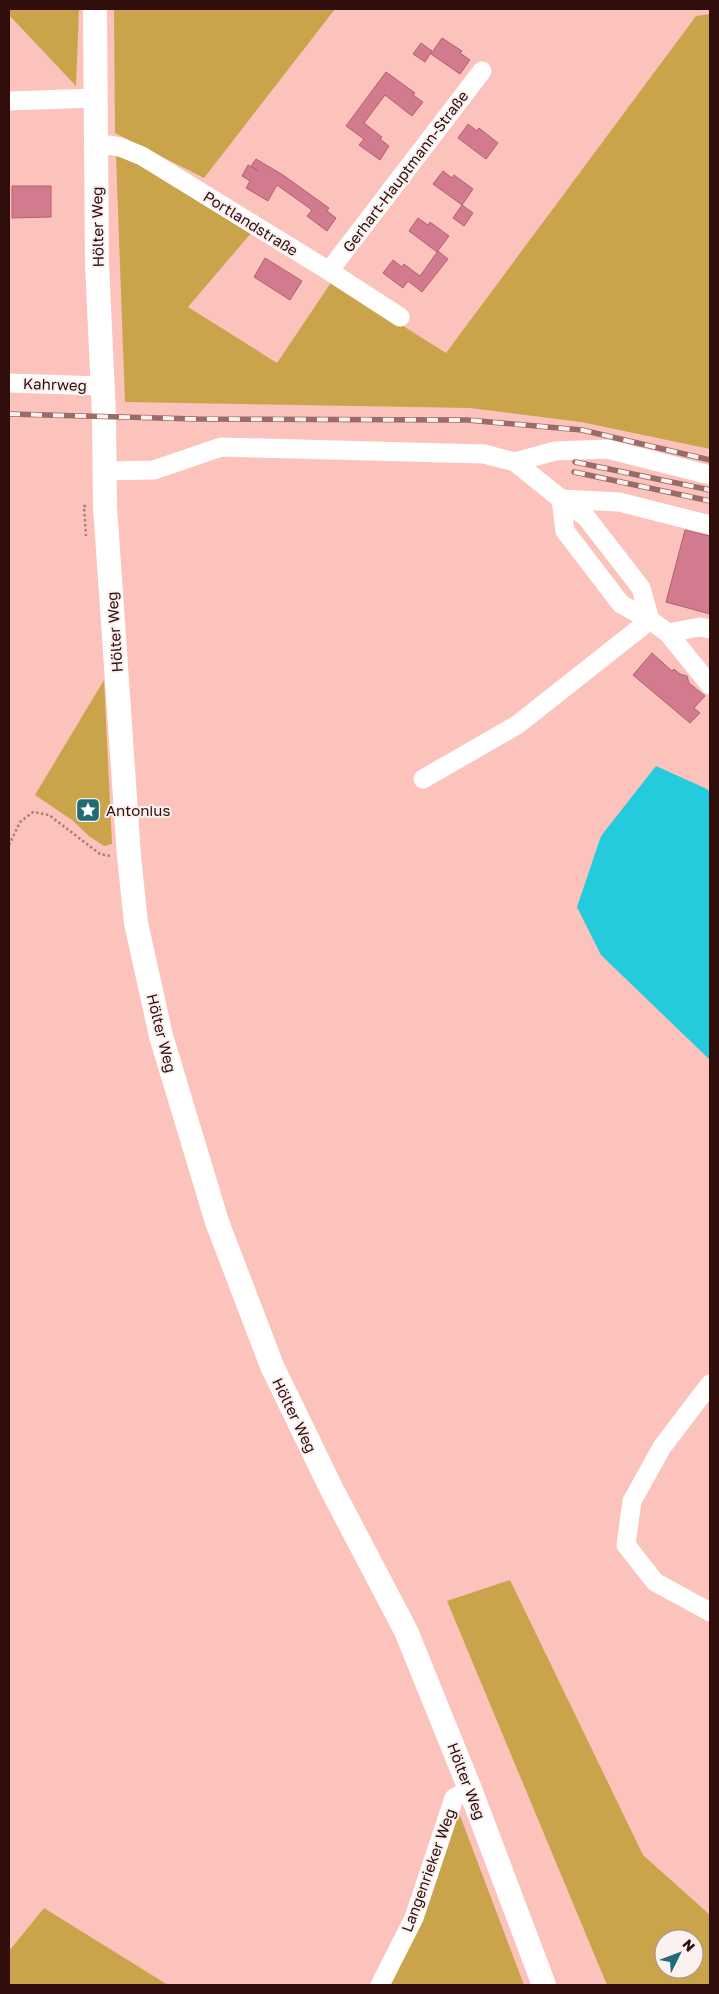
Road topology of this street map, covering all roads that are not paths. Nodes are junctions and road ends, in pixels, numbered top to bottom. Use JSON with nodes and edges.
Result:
{"nodes":[{"id":1,"x":95,"y":9,"type":"edge"},
{"id":2,"x":482,"y":71,"type":"dead end"},
{"id":3,"x":95,"y":98,"type":"junction"},
{"id":4,"x":9,"y":100,"type":"edge"},
{"id":5,"x":95,"y":143,"type":"junction"},
{"id":6,"x":329,"y":271,"type":"junction"},
{"id":7,"x":400,"y":317,"type":"dead end"},
{"id":8,"x":9,"y":383,"type":"edge"},
{"id":9,"x":102,"y":386,"type":"junction"},
{"id":10,"x":515,"y":462,"type":"junction"},
{"id":11,"x":103,"y":471,"type":"junction"},
{"id":12,"x":710,"y":475,"type":"edge"},
{"id":13,"x":561,"y":499,"type":"junction"},
{"id":14,"x":710,"y":525,"type":"edge"},
{"id":15,"x":650,"y":620,"type":"junction"},
{"id":16,"x":710,"y":629,"type":"edge"},
{"id":17,"x":668,"y":633,"type":"junction"},
{"id":18,"x":710,"y":685,"type":"edge"},
{"id":19,"x":424,"y":779,"type":"dead end"},
{"id":20,"x":710,"y":1384,"type":"edge"},
{"id":21,"x":710,"y":1612,"type":"edge"},
{"id":22,"x":470,"y":1789,"type":"junction"},
{"id":23,"x":380,"y":1985,"type":"edge"},
{"id":24,"x":544,"y":1985,"type":"edge"}],
"edges":[{"from":1,"to":3,"type":"main road","name":"Hölter Weg"},
{"from":2,"to":6,"type":"street","name":"Gerhart-Hauptmann-Straße"},
{"from":3,"to":4,"type":"street"},
{"from":3,"to":5,"type":"main road","name":"Hölter Weg"},
{"from":5,"to":6,"type":"street","name":"Portlandstraße"},
{"from":5,"to":9,"type":"main road","name":"Hölter Weg"},
{"from":6,"to":7,"type":"street","name":"Portlandstraße"},
{"from":8,"to":9,"type":"street","name":"Kahrweg"},
{"from":9,"to":11,"type":"main road","name":"Hölter Weg"},
{"from":10,"to":11,"type":"street"},
{"from":10,"to":12,"type":"street"},
{"from":10,"to":13,"type":"street"},
{"from":11,"to":22,"type":"main road","name":"Hölter Weg"},
{"from":13,"to":14,"type":"street"},
{"from":13,"to":15,"type":"street"},
{"from":13,"to":15,"type":"street"},
{"from":15,"to":17,"type":"street"},
{"from":15,"to":19,"type":"street"},
{"from":16,"to":17,"type":"street"},
{"from":17,"to":18,"type":"street"},
{"from":20,"to":21,"type":"street"},
{"from":22,"to":23,"type":"street","name":"Langenrieker Weg"},
{"from":22,"to":24,"type":"main road","name":"Hölter Weg"}]}
